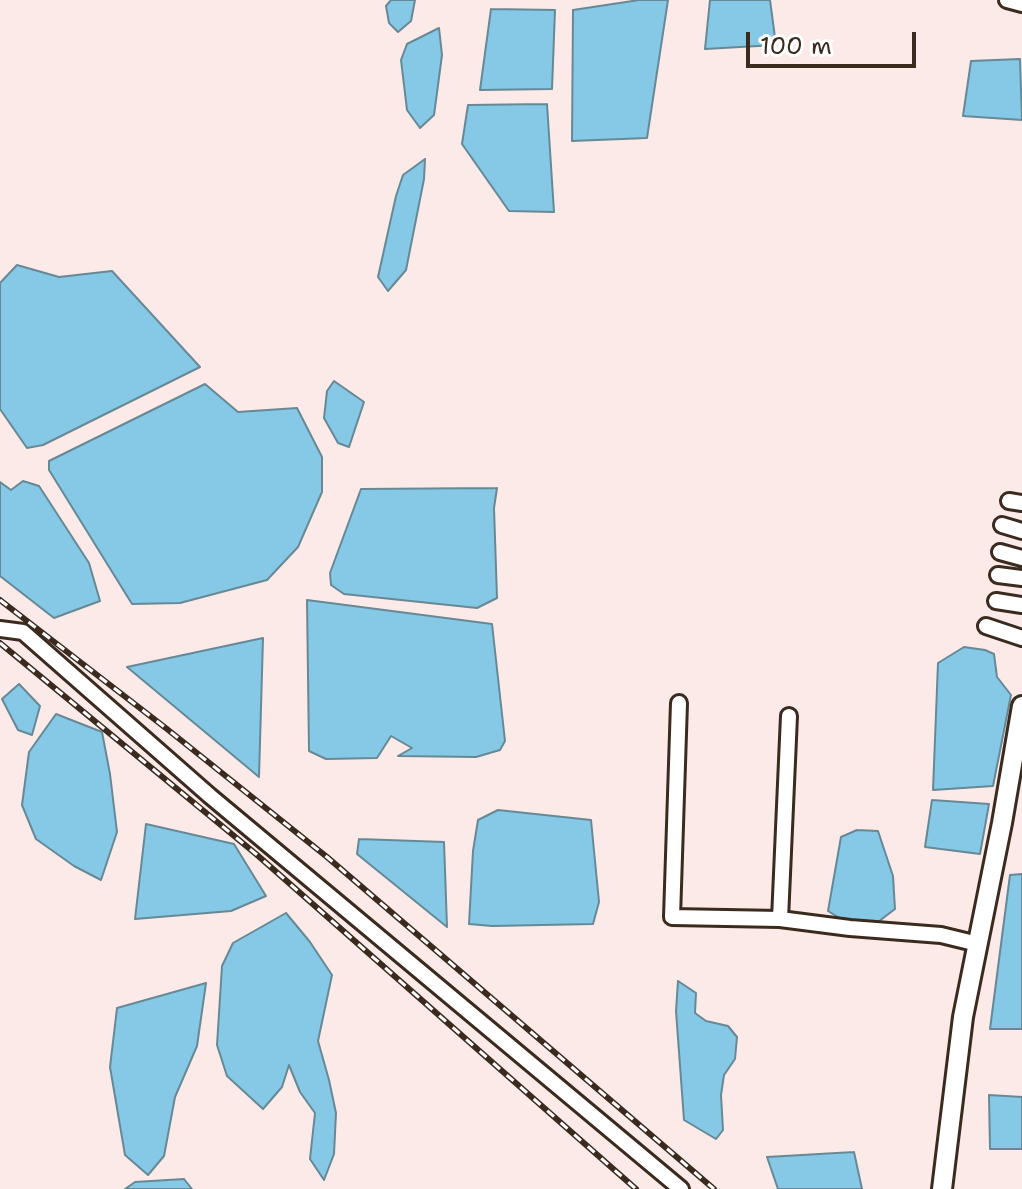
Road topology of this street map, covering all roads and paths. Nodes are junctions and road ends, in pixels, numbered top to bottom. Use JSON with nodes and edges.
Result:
{"nodes":[{"id":1,"x":1007,"y":0,"type":"edge"},
{"id":2,"x":1022,"y":4,"type":"edge"},
{"id":3,"x":1002,"y":525,"type":"dead end"},
{"id":4,"x":1022,"y":531,"type":"edge"},
{"id":5,"x":1000,"y":552,"type":"dead end"},
{"id":6,"x":1022,"y":558,"type":"edge"},
{"id":7,"x":998,"y":575,"type":"dead end"},
{"id":8,"x":1022,"y":578,"type":"edge"},
{"id":9,"x":996,"y":601,"type":"dead end"},
{"id":10,"x":1022,"y":605,"type":"edge"},
{"id":11,"x":986,"y":626,"type":"dead end"},
{"id":12,"x":0,"y":629,"type":"edge"},
{"id":13,"x":1022,"y":638,"type":"edge"},
{"id":14,"x":679,"y":703,"type":"dead end"},
{"id":15,"x":1022,"y":706,"type":"edge"},
{"id":16,"x":789,"y":716,"type":"dead end"},
{"id":17,"x":780,"y":919,"type":"junction"},
{"id":18,"x":978,"y":944,"type":"junction"},
{"id":19,"x":681,"y":1189,"type":"edge"},
{"id":20,"x":942,"y":1189,"type":"edge"}],
"edges":[{"from":1,"to":2,"type":"street"},
{"from":3,"to":4,"type":"street"},
{"from":5,"to":6,"type":"street"},
{"from":7,"to":8,"type":"street"},
{"from":9,"to":10,"type":"street"},
{"from":11,"to":13,"type":"street"},
{"from":12,"to":19,"type":"street"},
{"from":14,"to":17,"type":"street"},
{"from":15,"to":18,"type":"main road"},
{"from":16,"to":17,"type":"street"},
{"from":17,"to":18,"type":"street"},
{"from":18,"to":20,"type":"main road"}]}
